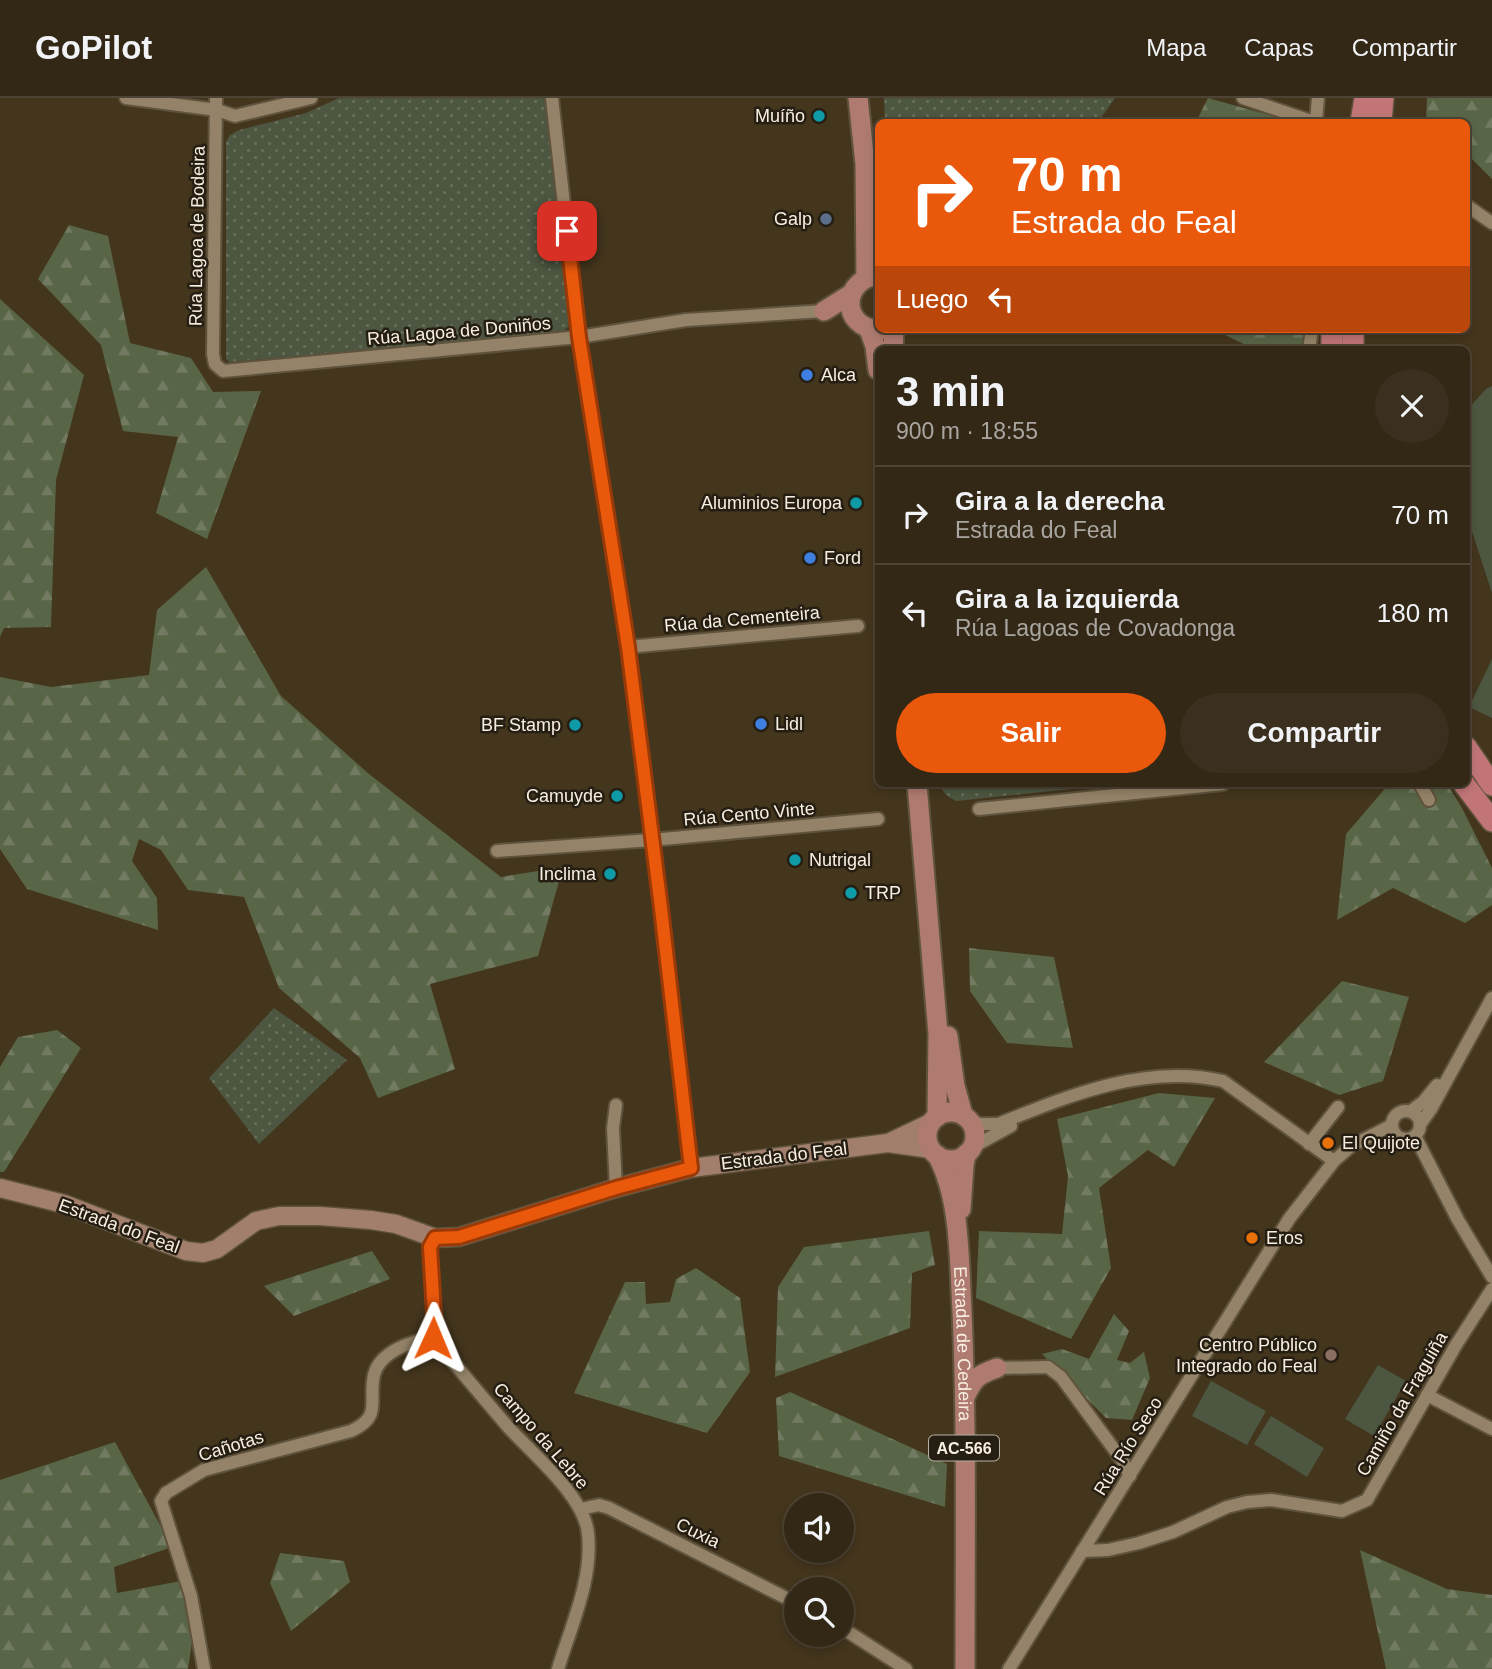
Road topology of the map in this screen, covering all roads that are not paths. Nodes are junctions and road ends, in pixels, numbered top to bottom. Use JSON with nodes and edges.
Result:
{"nodes":[{"id":1,"x":126,"y":98,"type":"edge"},
{"id":2,"x":311,"y":98,"type":"edge"},
{"id":3,"x":552,"y":98,"type":"edge"},
{"id":4,"x":858,"y":98,"type":"edge"},
{"id":5,"x":865,"y":98,"type":"edge"},
{"id":6,"x":1243,"y":98,"type":"edge"},
{"id":7,"x":1318,"y":98,"type":"edge"},
{"id":8,"x":1365,"y":98,"type":"edge"},
{"id":9,"x":1384,"y":98,"type":"edge"},
{"id":10,"x":216,"y":104,"type":"edge"},
{"id":11,"x":1302,"y":119,"type":"edge"},
{"id":12,"x":1312,"y":119,"type":"edge"},
{"id":13,"x":1362,"y":119,"type":"edge"},
{"id":14,"x":1381,"y":119,"type":"edge"},
{"id":15,"x":875,"y":200,"type":"edge"},
{"id":16,"x":1470,"y":208,"type":"edge"},
{"id":17,"x":1492,"y":223,"type":"edge"},
{"id":18,"x":872,"y":276,"type":"edge"},
{"id":19,"x":851,"y":294,"type":"junction"},
{"id":20,"x":824,"y":312,"type":"junction"},
{"id":21,"x":853,"y":317,"type":"junction"},
{"id":22,"x":875,"y":328,"type":"edge"},
{"id":23,"x":579,"y":337,"type":"junction"},
{"id":24,"x":223,"y":371,"type":"joint"},
{"id":25,"x":858,"y":626,"type":"dead end"},
{"id":26,"x":628,"y":647,"type":"junction"},
{"id":27,"x":1470,"y":753,"type":"edge"},
{"id":28,"x":1492,"y":785,"type":"edge"},
{"id":29,"x":917,"y":787,"type":"edge"},
{"id":30,"x":924,"y":787,"type":"edge"},
{"id":31,"x":1194,"y":787,"type":"edge"},
{"id":32,"x":1422,"y":787,"type":"edge"},
{"id":33,"x":1466,"y":787,"type":"edge"},
{"id":34,"x":1429,"y":800,"type":"dead end"},
{"id":35,"x":979,"y":809,"type":"dead end"},
{"id":36,"x":878,"y":819,"type":"dead end"},
{"id":37,"x":1492,"y":821,"type":"edge"},
{"id":38,"x":652,"y":840,"type":"junction"},
{"id":39,"x":497,"y":851,"type":"dead end"},
{"id":40,"x":1492,"y":998,"type":"edge"},
{"id":41,"x":1455,"y":1063,"type":"junction"},
{"id":42,"x":1051,"y":1104,"type":"junction"},
{"id":43,"x":616,"y":1105,"type":"dead end"},
{"id":44,"x":1338,"y":1107,"type":"dead end"},
{"id":45,"x":1411,"y":1111,"type":"junction"},
{"id":46,"x":966,"y":1117,"type":"junction"},
{"id":47,"x":934,"y":1119,"type":"junction"},
{"id":48,"x":1421,"y":1123,"type":"junction"},
{"id":49,"x":1392,"y":1125,"type":"junction"},
{"id":50,"x":1415,"y":1136,"type":"junction"},
{"id":51,"x":888,"y":1143,"type":"junction"},
{"id":52,"x":1309,"y":1144,"type":"junction"},
{"id":53,"x":969,"y":1151,"type":"junction"},
{"id":54,"x":934,"y":1152,"type":"junction"},
{"id":55,"x":1334,"y":1161,"type":"junction"},
{"id":56,"x":691,"y":1168,"type":"junction"},
{"id":57,"x":0,"y":1188,"type":"edge"},
{"id":58,"x":616,"y":1188,"type":"junction"},
{"id":59,"x":958,"y":1228,"type":"junction"},
{"id":60,"x":435,"y":1238,"type":"junction"},
{"id":61,"x":1492,"y":1277,"type":"edge"},
{"id":62,"x":1492,"y":1289,"type":"edge"},
{"id":63,"x":433,"y":1338,"type":"junction"},
{"id":64,"x":963,"y":1343,"type":"junction"},
{"id":65,"x":997,"y":1368,"type":"junction"},
{"id":66,"x":964,"y":1369,"type":"junction"},
{"id":67,"x":1427,"y":1395,"type":"junction"},
{"id":68,"x":964,"y":1398,"type":"junction"},
{"id":69,"x":1492,"y":1429,"type":"edge"},
{"id":70,"x":1110,"y":1442,"type":"junction"},
{"id":71,"x":1142,"y":1457,"type":"junction"},
{"id":72,"x":1130,"y":1476,"type":"junction"},
{"id":73,"x":582,"y":1509,"type":"junction"},
{"id":74,"x":1082,"y":1552,"type":"junction"},
{"id":75,"x":784,"y":1597,"type":"edge"},
{"id":76,"x":854,"y":1636,"type":"edge"},
{"id":77,"x":204,"y":1669,"type":"edge"},
{"id":78,"x":558,"y":1669,"type":"edge"},
{"id":79,"x":906,"y":1669,"type":"edge"},
{"id":80,"x":965,"y":1669,"type":"edge"},
{"id":81,"x":1009,"y":1669,"type":"edge"}],
"edges":[{"from":1,"to":10,"type":"street"},
{"from":2,"to":10,"type":"street"},
{"from":3,"to":23,"type":"street"},
{"from":4,"to":18,"type":"main road"},
{"from":5,"to":15,"type":"main road"},
{"from":6,"to":11,"type":"street"},
{"from":7,"to":12,"type":"street"},
{"from":8,"to":13,"type":"highway"},
{"from":9,"to":14,"type":"highway"},
{"from":10,"to":24,"type":"street","name":"Rúa Lagoa de Bodeira"},
{"from":16,"to":17,"type":"street"},
{"from":18,"to":19,"type":"main road"},
{"from":19,"to":20,"type":"main road"},
{"from":19,"to":21,"type":"main road"},
{"from":20,"to":21,"type":"main road"},
{"from":20,"to":23,"type":"street","name":"Rúa Lagoa de Doniños"},
{"from":21,"to":22,"type":"main road"},
{"from":23,"to":24,"type":"street","name":"Rúa Lagoa de Doniños"},
{"from":23,"to":26,"type":"street"},
{"from":25,"to":26,"type":"street","name":"Rúa da Cementeira"},
{"from":26,"to":38,"type":"street"},
{"from":27,"to":28,"type":"highway"},
{"from":29,"to":47,"type":"main road"},
{"from":30,"to":46,"type":"main road"},
{"from":31,"to":35,"type":"street"},
{"from":32,"to":34,"type":"street"},
{"from":33,"to":37,"type":"highway"},
{"from":36,"to":38,"type":"street","name":"Rúa Cento Vinte"},
{"from":38,"to":39,"type":"street","name":"Rúa Cento Vinte"},
{"from":38,"to":56,"type":"street"},
{"from":40,"to":41,"type":"street"},
{"from":41,"to":45,"type":"street"},
{"from":41,"to":48,"type":"street"},
{"from":42,"to":46,"type":"street"},
{"from":42,"to":52,"type":"street"},
{"from":42,"to":53,"type":"street"},
{"from":43,"to":58,"type":"street"},
{"from":44,"to":52,"type":"street"},
{"from":45,"to":48,"type":"street"},
{"from":45,"to":49,"type":"street"},
{"from":46,"to":47,"type":"main road"},
{"from":46,"to":53,"type":"main road"},
{"from":47,"to":51,"type":"main road","name":"Estrada do Feal"},
{"from":47,"to":54,"type":"main road"},
{"from":48,"to":50,"type":"street"},
{"from":49,"to":50,"type":"street"},
{"from":49,"to":55,"type":"street","name":"Rúa Río Seco"},
{"from":50,"to":61,"type":"street"},
{"from":51,"to":54,"type":"main road","name":"Estrada do Feal"},
{"from":51,"to":56,"type":"main road","name":"Estrada do Feal"},
{"from":52,"to":55,"type":"street"},
{"from":53,"to":54,"type":"main road"},
{"from":53,"to":59,"type":"main road","name":"Estrada de Cedeira","number":"AC-566"},
{"from":54,"to":59,"type":"main road","name":"Estrada de Cedeira","number":"AC-566"},
{"from":55,"to":71,"type":"street","name":"Rúa Río Seco"},
{"from":56,"to":58,"type":"main road","name":"Estrada do Feal"},
{"from":57,"to":60,"type":"main road","name":"Estrada do Feal"},
{"from":58,"to":60,"type":"main road","name":"Estrada do Feal"},
{"from":59,"to":64,"type":"main road","name":"Estrada de Cedeira","number":"AC-566"},
{"from":60,"to":63,"type":"street"},
{"from":62,"to":67,"type":"street","name":"Camiño da Fraguiña"},
{"from":63,"to":73,"type":"street","name":"Campo da Lebre"},
{"from":63,"to":77,"type":"street","name":"Cañotas"},
{"from":64,"to":65,"type":"main road"},
{"from":64,"to":66,"type":"main road","name":"Estrada de Cedeira","number":"AC-566"},
{"from":65,"to":66,"type":"main road"},
{"from":65,"to":68,"type":"main road"},
{"from":65,"to":70,"type":"street"},
{"from":66,"to":68,"type":"main road","name":"Estrada de Cedeira","number":"AC-566"},
{"from":67,"to":69,"type":"street"},
{"from":67,"to":74,"type":"street","name":"Camiño da Fraguiña"},
{"from":68,"to":80,"type":"main road","name":"Estrada de Cedeira","number":"AC-566"},
{"from":70,"to":71,"type":"street"},
{"from":70,"to":72,"type":"street"},
{"from":71,"to":72,"type":"street","name":"Rúa Río Seco"},
{"from":72,"to":74,"type":"street","name":"Rúa Río Seco"},
{"from":73,"to":75,"type":"street","name":"Cuxia"},
{"from":73,"to":78,"type":"street","name":"Campo da Lebre"},
{"from":74,"to":81,"type":"street","name":"Rúa Río Seco"},
{"from":76,"to":79,"type":"street"}]}
